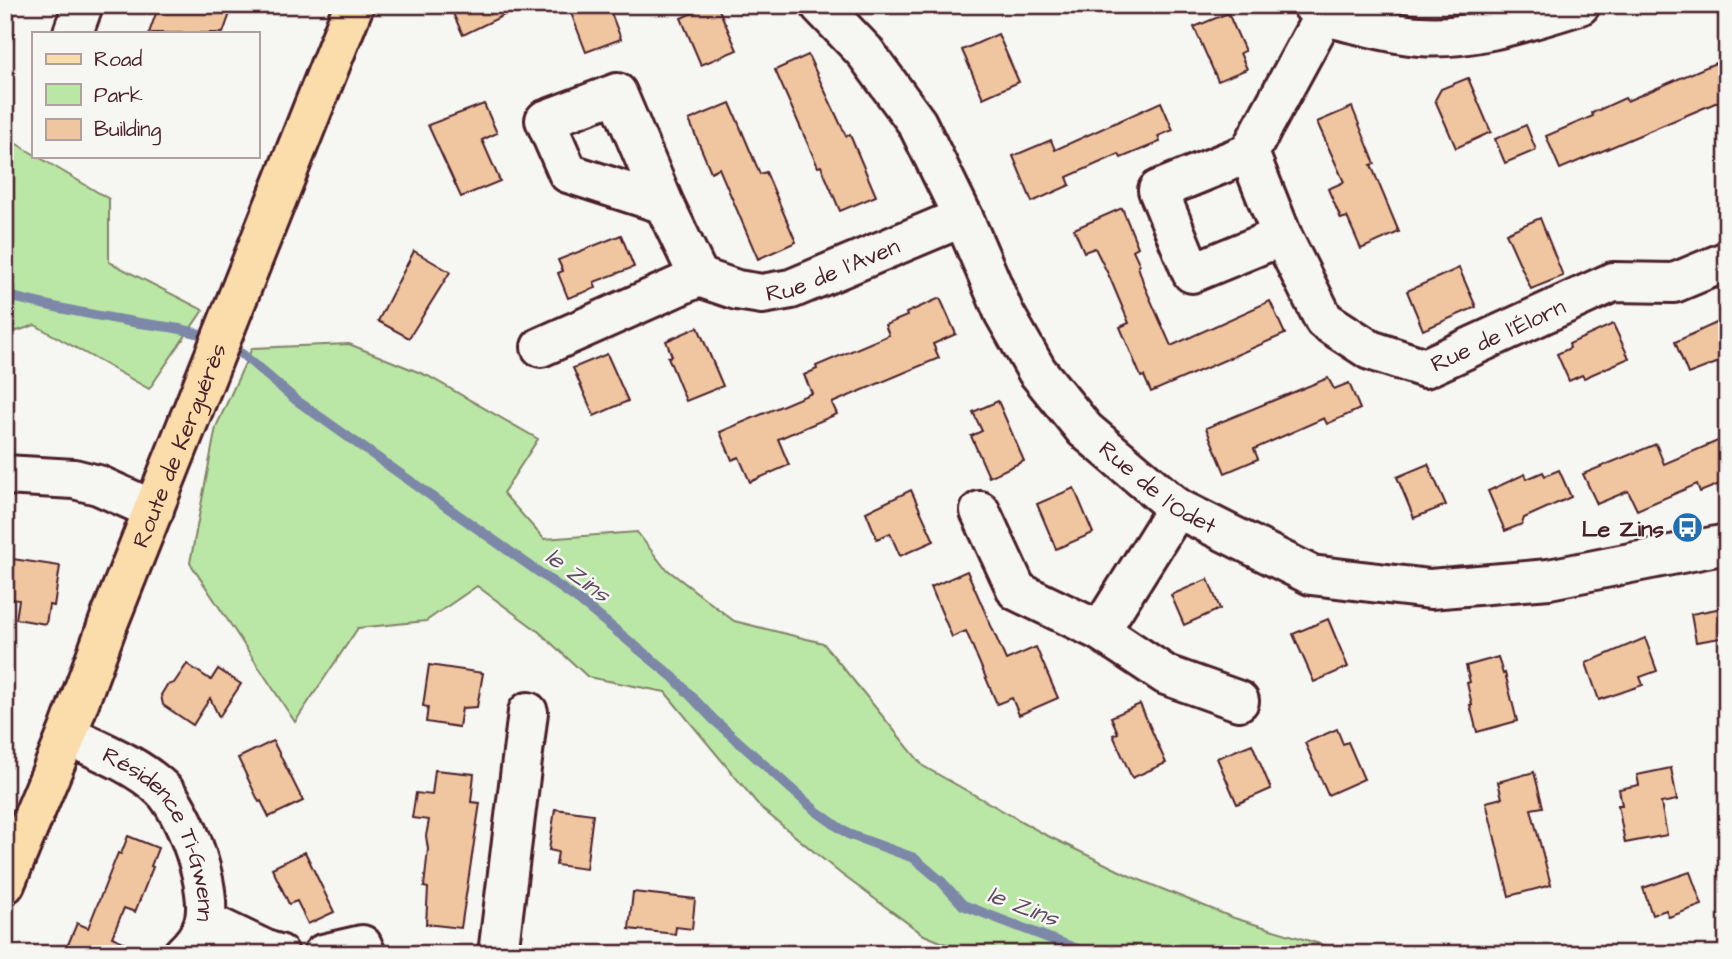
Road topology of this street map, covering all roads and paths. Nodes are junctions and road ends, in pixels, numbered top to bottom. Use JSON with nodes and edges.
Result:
{"nodes":[{"id":1,"x":83,"y":5,"type":"edge"},
{"id":2,"x":354,"y":5,"type":"edge"},
{"id":3,"x":820,"y":5,"type":"edge"},
{"id":4,"x":1580,"y":5,"type":"edge"},
{"id":5,"x":1318,"y":10,"type":"edge"},
{"id":6,"x":73,"y":32,"type":"edge"},
{"id":7,"x":1249,"y":152,"type":"junction"},
{"id":8,"x":664,"y":204,"type":"dead end"},
{"id":9,"x":963,"y":217,"type":"junction"},
{"id":10,"x":1282,"y":236,"type":"junction"},
{"id":11,"x":1727,"y":261,"type":"edge"},
{"id":12,"x":699,"y":277,"type":"junction"},
{"id":13,"x":541,"y":347,"type":"dead end"},
{"id":14,"x":5,"y":475,"type":"edge"},
{"id":15,"x":1177,"y":508,"type":"junction"},
{"id":16,"x":153,"y":510,"type":"junction"},
{"id":17,"x":979,"y":511,"type":"dead end"},
{"id":18,"x":1727,"y":544,"type":"edge"},
{"id":19,"x":1100,"y":631,"type":"junction"},
{"id":20,"x":1239,"y":701,"type":"dead end"},
{"id":21,"x":528,"y":712,"type":"dead end"},
{"id":22,"x":67,"y":735,"type":"junction"},
{"id":23,"x":5,"y":884,"type":"edge"},
{"id":24,"x":205,"y":921,"type":"junction"},
{"id":25,"x":183,"y":954,"type":"edge"},
{"id":26,"x":279,"y":954,"type":"edge"},
{"id":27,"x":323,"y":954,"type":"edge"},
{"id":28,"x":366,"y":954,"type":"edge"},
{"id":29,"x":498,"y":954,"type":"edge"}],
"edges":[{"from":1,"to":6,"type":"street"},
{"from":2,"to":16,"type":"main road","name":"Route de Kerguérès"},
{"from":3,"to":9,"type":"street","name":"Rue de l'Odet"},
{"from":4,"to":5,"type":"street"},
{"from":5,"to":7,"type":"street"},
{"from":7,"to":10,"type":"street","name":"Rue de l'Élorn"},
{"from":7,"to":10,"type":"street"},
{"from":8,"to":12,"type":"street"},
{"from":9,"to":12,"type":"street","name":"Rue de l'Aven"},
{"from":9,"to":15,"type":"street","name":"Rue de l'Odet"},
{"from":10,"to":11,"type":"street","name":"Rue de l'Élorn"},
{"from":12,"to":13,"type":"street"},
{"from":14,"to":16,"type":"street"},
{"from":15,"to":18,"type":"street","name":"Rue de l'Odet"},
{"from":15,"to":19,"type":"street"},
{"from":16,"to":22,"type":"main road","name":"Route de Kerguérès"},
{"from":17,"to":19,"type":"street"},
{"from":19,"to":20,"type":"street"},
{"from":21,"to":29,"type":"street"},
{"from":22,"to":23,"type":"main road","name":"Route de Kerguérès"},
{"from":22,"to":24,"type":"street","name":"Résidence Ti-Gwenn"},
{"from":24,"to":25,"type":"street","name":"Résidence Ti-Gwenn"},
{"from":24,"to":26,"type":"street"},
{"from":27,"to":28,"type":"street"}]}
